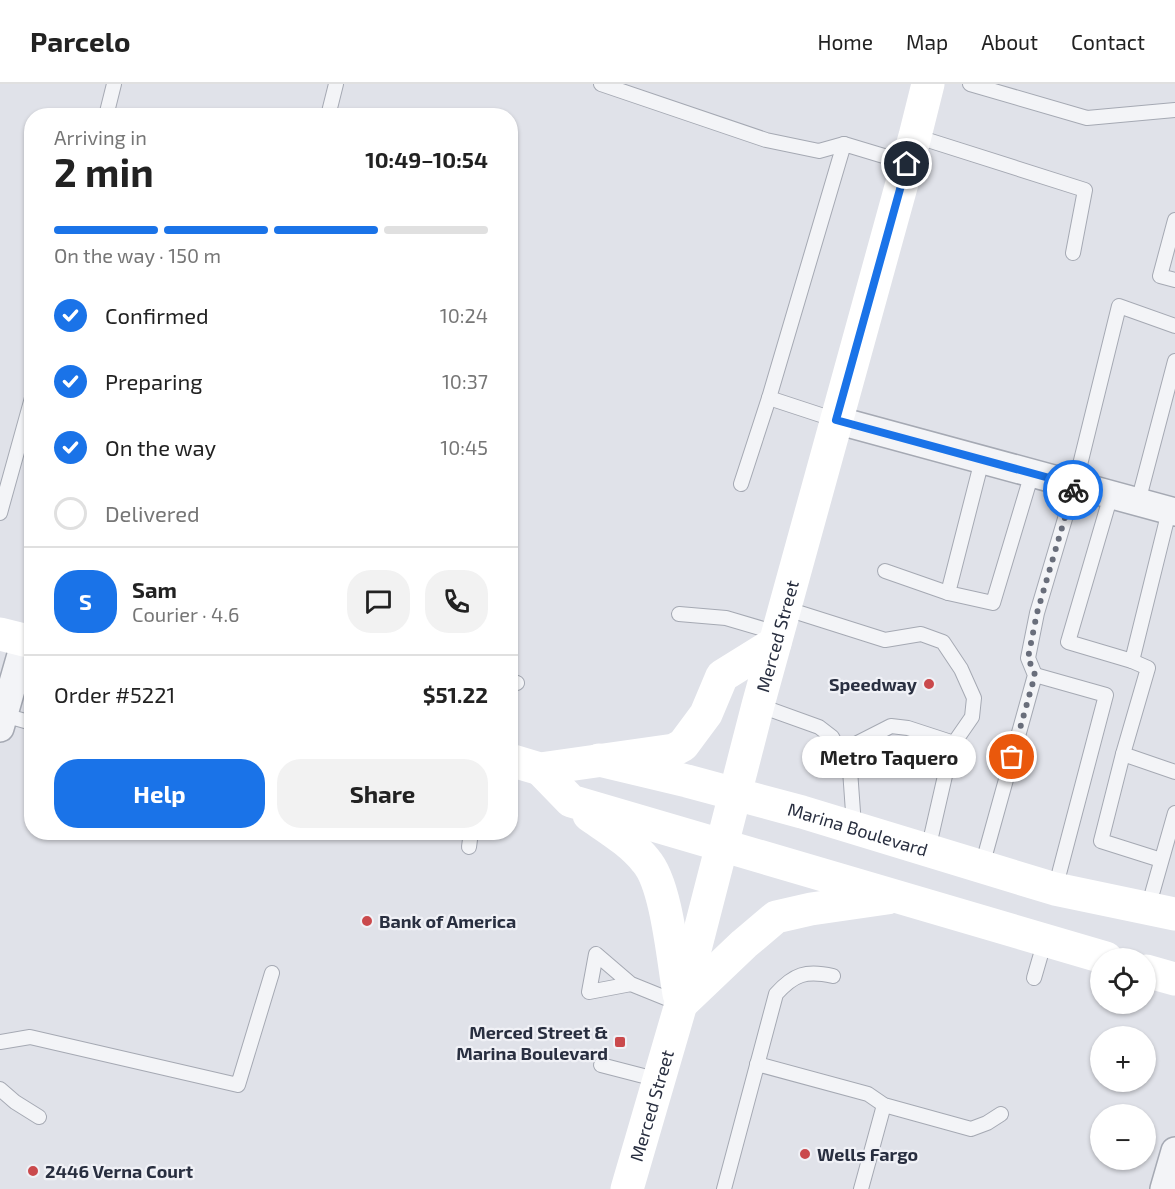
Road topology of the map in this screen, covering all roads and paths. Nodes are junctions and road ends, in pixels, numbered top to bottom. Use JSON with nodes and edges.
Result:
{"nodes":[{"id":1,"x":114,"y":84,"type":"edge"},
{"id":2,"x":336,"y":84,"type":"edge"},
{"id":3,"x":601,"y":84,"type":"edge"},
{"id":4,"x":928,"y":84,"type":"edge"},
{"id":5,"x":970,"y":84,"type":"edge"},
{"id":6,"x":108,"y":108,"type":"edge"},
{"id":7,"x":330,"y":108,"type":"edge"},
{"id":8,"x":1175,"y":110,"type":"edge"},
{"id":9,"x":844,"y":144,"type":"junction"},
{"id":10,"x":911,"y":150,"type":"junction"},
{"id":11,"x":1175,"y":220,"type":"edge"},
{"id":12,"x":1073,"y":253,"type":"dead end"},
{"id":13,"x":1175,"y":280,"type":"edge"},
{"id":14,"x":1175,"y":326,"type":"edge"},
{"id":15,"x":1175,"y":362,"type":"edge"},
{"id":16,"x":769,"y":399,"type":"junction"},
{"id":17,"x":836,"y":420,"type":"junction"},
{"id":18,"x":24,"y":427,"type":"edge"},
{"id":19,"x":982,"y":460,"type":"junction"},
{"id":20,"x":1032,"y":473,"type":"junction"},
{"id":21,"x":741,"y":484,"type":"dead end"},
{"id":22,"x":1075,"y":485,"type":"junction"},
{"id":23,"x":1111,"y":495,"type":"junction"},
{"id":24,"x":1138,"y":502,"type":"junction"},
{"id":25,"x":1172,"y":511,"type":"edge"},
{"id":26,"x":0,"y":513,"type":"edge"},
{"id":27,"x":885,"y":571,"type":"dead end"},
{"id":28,"x":948,"y":593,"type":"junction"},
{"id":29,"x":679,"y":614,"type":"dead end"},
{"id":30,"x":779,"y":628,"type":"junction"},
{"id":31,"x":19,"y":639,"type":"edge"},
{"id":32,"x":1132,"y":662,"type":"junction"},
{"id":33,"x":1035,"y":675,"type":"junction"},
{"id":34,"x":758,"y":705,"type":"junction"},
{"id":35,"x":2,"y":722,"type":"edge"},
{"id":36,"x":24,"y":723,"type":"edge"},
{"id":37,"x":954,"y":743,"type":"junction"},
{"id":38,"x":840,"y":752,"type":"junction"},
{"id":39,"x":1123,"y":754,"type":"junction"},
{"id":40,"x":599,"y":760,"type":"junction"},
{"id":41,"x":525,"y":764,"type":"edge"},
{"id":42,"x":1175,"y":772,"type":"edge"},
{"id":43,"x":735,"y":795,"type":"junction"},
{"id":44,"x":571,"y":801,"type":"junction"},
{"id":45,"x":1175,"y":813,"type":"edge"},
{"id":46,"x":854,"y":828,"type":"junction"},
{"id":47,"x":723,"y":845,"type":"junction"},
{"id":48,"x":927,"y":850,"type":"junction"},
{"id":49,"x":1161,"y":860,"type":"junction"},
{"id":50,"x":982,"y":866,"type":"junction"},
{"id":51,"x":1055,"y":889,"type":"junction"},
{"id":52,"x":900,"y":897,"type":"junction"},
{"id":53,"x":1161,"y":911,"type":"edge"},
{"id":54,"x":1045,"y":940,"type":"junction"},
{"id":55,"x":1090,"y":953,"type":"edge"},
{"id":56,"x":272,"y":973,"type":"dead end"},
{"id":57,"x":1156,"y":973,"type":"edge"},
{"id":58,"x":833,"y":976,"type":"dead end"},
{"id":59,"x":1034,"y":978,"type":"dead end"},
{"id":60,"x":1175,"y":979,"type":"edge"},
{"id":61,"x":631,"y":984,"type":"dead end"},
{"id":62,"x":681,"y":1004,"type":"junction"},
{"id":63,"x":0,"y":1042,"type":"edge"},
{"id":64,"x":757,"y":1064,"type":"junction"},
{"id":65,"x":601,"y":1065,"type":"dead end"},
{"id":66,"x":659,"y":1080,"type":"junction"},
{"id":67,"x":0,"y":1089,"type":"edge"},
{"id":68,"x":884,"y":1105,"type":"junction"},
{"id":69,"x":1001,"y":1114,"type":"dead end"},
{"id":70,"x":39,"y":1117,"type":"dead end"},
{"id":71,"x":1175,"y":1151,"type":"edge"},
{"id":72,"x":627,"y":1189,"type":"edge"},
{"id":73,"x":724,"y":1189,"type":"edge"},
{"id":74,"x":861,"y":1189,"type":"edge"},
{"id":75,"x":1164,"y":1189,"type":"edge"}],
"edges":[{"from":1,"to":6,"type":"lane"},
{"from":2,"to":7,"type":"lane"},
{"from":3,"to":9,"type":"lane"},
{"from":4,"to":10,"type":"main road","name":"Merced Street"},
{"from":5,"to":8,"type":"lane"},
{"from":9,"to":10,"type":"lane"},
{"from":9,"to":16,"type":"lane"},
{"from":10,"to":12,"type":"lane"},
{"from":10,"to":17,"type":"main road","name":"Merced Street"},
{"from":11,"to":13,"type":"lane"},
{"from":14,"to":22,"type":"lane"},
{"from":15,"to":24,"type":"lane"},
{"from":16,"to":17,"type":"lane"},
{"from":16,"to":21,"type":"lane"},
{"from":17,"to":19,"type":"street"},
{"from":17,"to":30,"type":"main road","name":"Merced Street"},
{"from":18,"to":26,"type":"lane"},
{"from":19,"to":20,"type":"street"},
{"from":19,"to":28,"type":"lane"},
{"from":20,"to":22,"type":"street"},
{"from":20,"to":28,"type":"lane"},
{"from":22,"to":23,"type":"street"},
{"from":22,"to":33,"type":"lane"},
{"from":23,"to":24,"type":"street"},
{"from":23,"to":32,"type":"lane"},
{"from":24,"to":25,"type":"street"},
{"from":25,"to":32,"type":"lane"},
{"from":27,"to":28,"type":"lane"},
{"from":29,"to":30,"type":"lane"},
{"from":30,"to":34,"type":"main road","name":"Merced Street"},
{"from":30,"to":37,"type":"lane"},
{"from":30,"to":40,"type":"main road"},
{"from":31,"to":35,"type":"street"},
{"from":32,"to":39,"type":"lane"},
{"from":33,"to":50,"type":"lane"},
{"from":33,"to":51,"type":"lane"},
{"from":34,"to":38,"type":"lane"},
{"from":34,"to":43,"type":"main road","name":"Merced Street"},
{"from":35,"to":36,"type":"lane"},
{"from":37,"to":38,"type":"lane"},
{"from":37,"to":48,"type":"lane"},
{"from":38,"to":46,"type":"lane"},
{"from":39,"to":42,"type":"lane"},
{"from":39,"to":49,"type":"lane"},
{"from":40,"to":41,"type":"main road","name":"Marina Boulevard"},
{"from":40,"to":43,"type":"main road","name":"Marina Boulevard"},
{"from":41,"to":44,"type":"main road","name":"Marina Boulevard"},
{"from":43,"to":46,"type":"main road","name":"Marina Boulevard"},
{"from":43,"to":47,"type":"main road","name":"Merced Street"},
{"from":44,"to":47,"type":"main road","name":"Marina Boulevard"},
{"from":44,"to":62,"type":"main road"},
{"from":45,"to":49,"type":"lane"},
{"from":46,"to":48,"type":"main road","name":"Marina Boulevard"},
{"from":47,"to":52,"type":"main road","name":"Marina Boulevard"},
{"from":47,"to":62,"type":"main road","name":"Merced Street"},
{"from":48,"to":50,"type":"main road","name":"Marina Boulevard"},
{"from":49,"to":53,"type":"lane"},
{"from":50,"to":51,"type":"main road","name":"Marina Boulevard"},
{"from":51,"to":53,"type":"main road","name":"Marina Boulevard"},
{"from":52,"to":54,"type":"main road","name":"Marina Boulevard"},
{"from":52,"to":62,"type":"main road"},
{"from":54,"to":55,"type":"main road","name":"Marina Boulevard"},
{"from":54,"to":59,"type":"lane"},
{"from":56,"to":63,"type":"lane"},
{"from":57,"to":60,"type":"main road"},
{"from":58,"to":64,"type":"lane"},
{"from":61,"to":62,"type":"lane"},
{"from":62,"to":66,"type":"main road","name":"Merced Street"},
{"from":64,"to":68,"type":"lane"},
{"from":64,"to":73,"type":"lane"},
{"from":65,"to":66,"type":"lane"},
{"from":66,"to":72,"type":"main road","name":"Merced Street"},
{"from":67,"to":70,"type":"lane"},
{"from":68,"to":69,"type":"lane"},
{"from":68,"to":74,"type":"lane"},
{"from":71,"to":75,"type":"street"}]}
